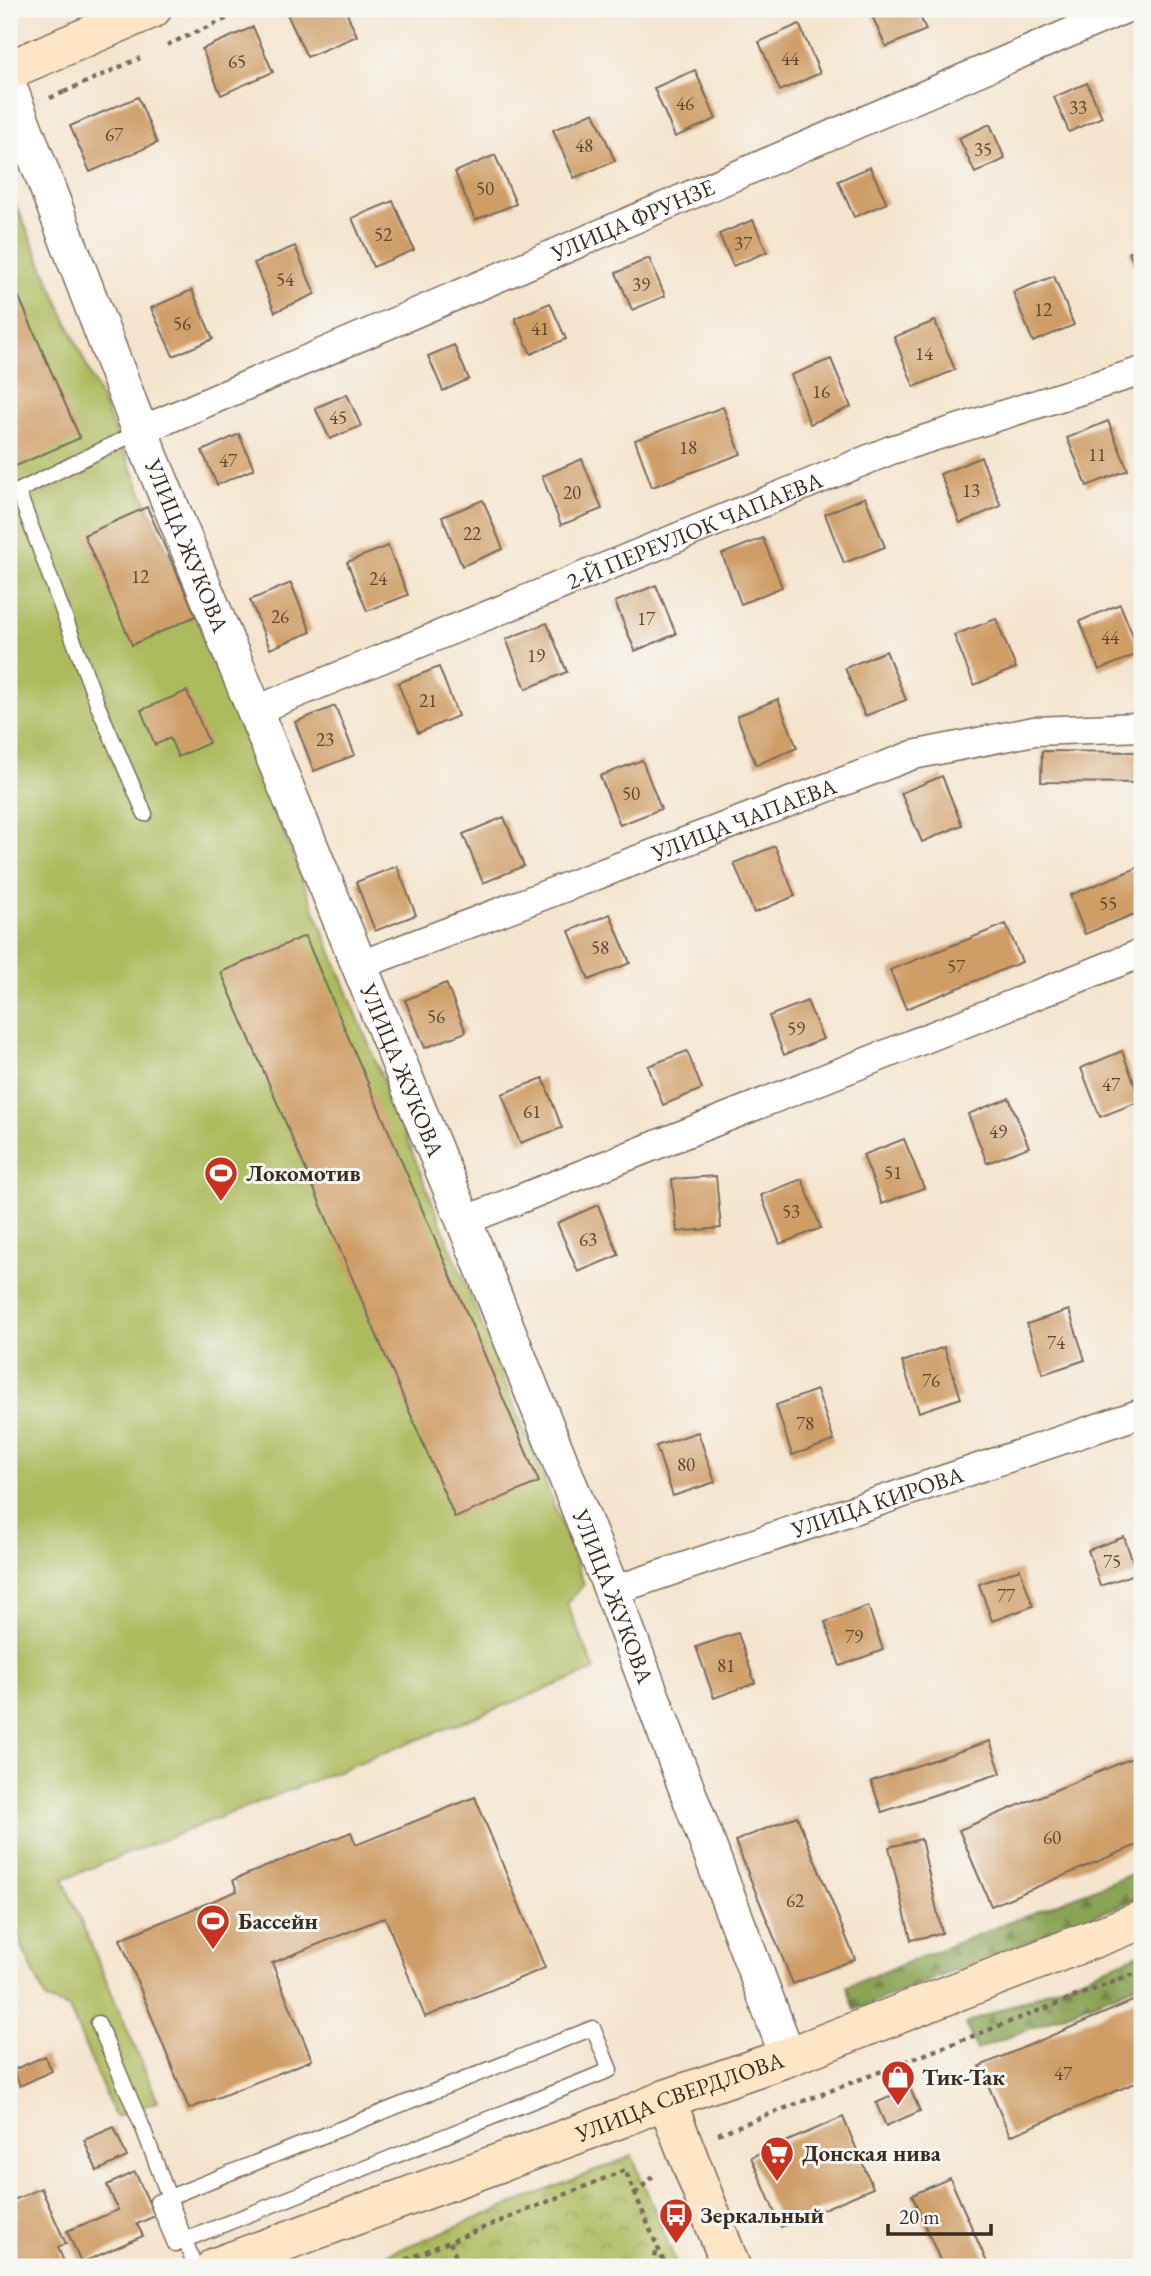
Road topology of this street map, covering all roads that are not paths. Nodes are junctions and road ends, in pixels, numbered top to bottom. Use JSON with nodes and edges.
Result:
{"nodes":[{"id":1,"x":152,"y":9,"type":"edge"},
{"id":2,"x":1125,"y":9,"type":"edge"},
{"id":3,"x":9,"y":70,"type":"edge"},
{"id":4,"x":9,"y":87,"type":"edge"},
{"id":5,"x":1142,"y":371,"type":"edge"},
{"id":6,"x":140,"y":431,"type":"junction"},
{"id":7,"x":254,"y":711,"type":"junction"},
{"id":8,"x":1142,"y":727,"type":"edge"},
{"id":9,"x":145,"y":814,"type":"dead end"},
{"id":10,"x":1142,"y":953,"type":"edge"},
{"id":11,"x":358,"y":966,"type":"junction"},
{"id":12,"x":464,"y":1221,"type":"junction"},
{"id":13,"x":1142,"y":1413,"type":"edge"},
{"id":14,"x":612,"y":1591,"type":"junction"},
{"id":15,"x":1142,"y":1920,"type":"edge"},
{"id":16,"x":97,"y":2023,"type":"dead end"},
{"id":17,"x":788,"y":2057,"type":"junction"},
{"id":18,"x":666,"y":2099,"type":"junction"},
{"id":19,"x":169,"y":2198,"type":"junction"},
{"id":20,"x":185,"y":2241,"type":"junction"},
{"id":21,"x":195,"y":2267,"type":"edge"},
{"id":22,"x":215,"y":2267,"type":"edge"},
{"id":23,"x":730,"y":2267,"type":"edge"}],
"edges":[{"from":1,"to":3,"type":"main road"},
{"from":2,"to":6,"type":"street","name":"УЛИЦА ФРУНЗЕ"},
{"from":4,"to":6,"type":"street","name":"УЛИЦА ЖУКОВА"},
{"from":5,"to":7,"type":"street","name":"2-Й ПЕРЕУЛОК ЧАПАЕВА"},
{"from":6,"to":7,"type":"street","name":"УЛИЦА ЖУКОВА"},
{"from":6,"to":9,"type":"lane"},
{"from":7,"to":11,"type":"street","name":"УЛИЦА ЖУКОВА"},
{"from":8,"to":11,"type":"street","name":"УЛИЦА ЧАПАЕВА"},
{"from":10,"to":12,"type":"street"},
{"from":11,"to":12,"type":"street","name":"УЛИЦА ЖУКОВА"},
{"from":12,"to":14,"type":"street","name":"УЛИЦА ЖУКОВА"},
{"from":13,"to":14,"type":"street","name":"УЛИЦА КИРОВА"},
{"from":14,"to":17,"type":"street","name":"УЛИЦА ЖУКОВА"},
{"from":15,"to":17,"type":"main road","name":"УЛИЦА СВЕРДЛОВА"},
{"from":16,"to":19,"type":"lane"},
{"from":17,"to":18,"type":"main road","name":"УЛИЦА СВЕРДЛОВА"},
{"from":18,"to":22,"type":"main road","name":"УЛИЦА СВЕРДЛОВА"},
{"from":18,"to":23,"type":"main road"},
{"from":19,"to":20,"type":"lane"},
{"from":19,"to":20,"type":"lane"},
{"from":20,"to":21,"type":"lane"}]}
